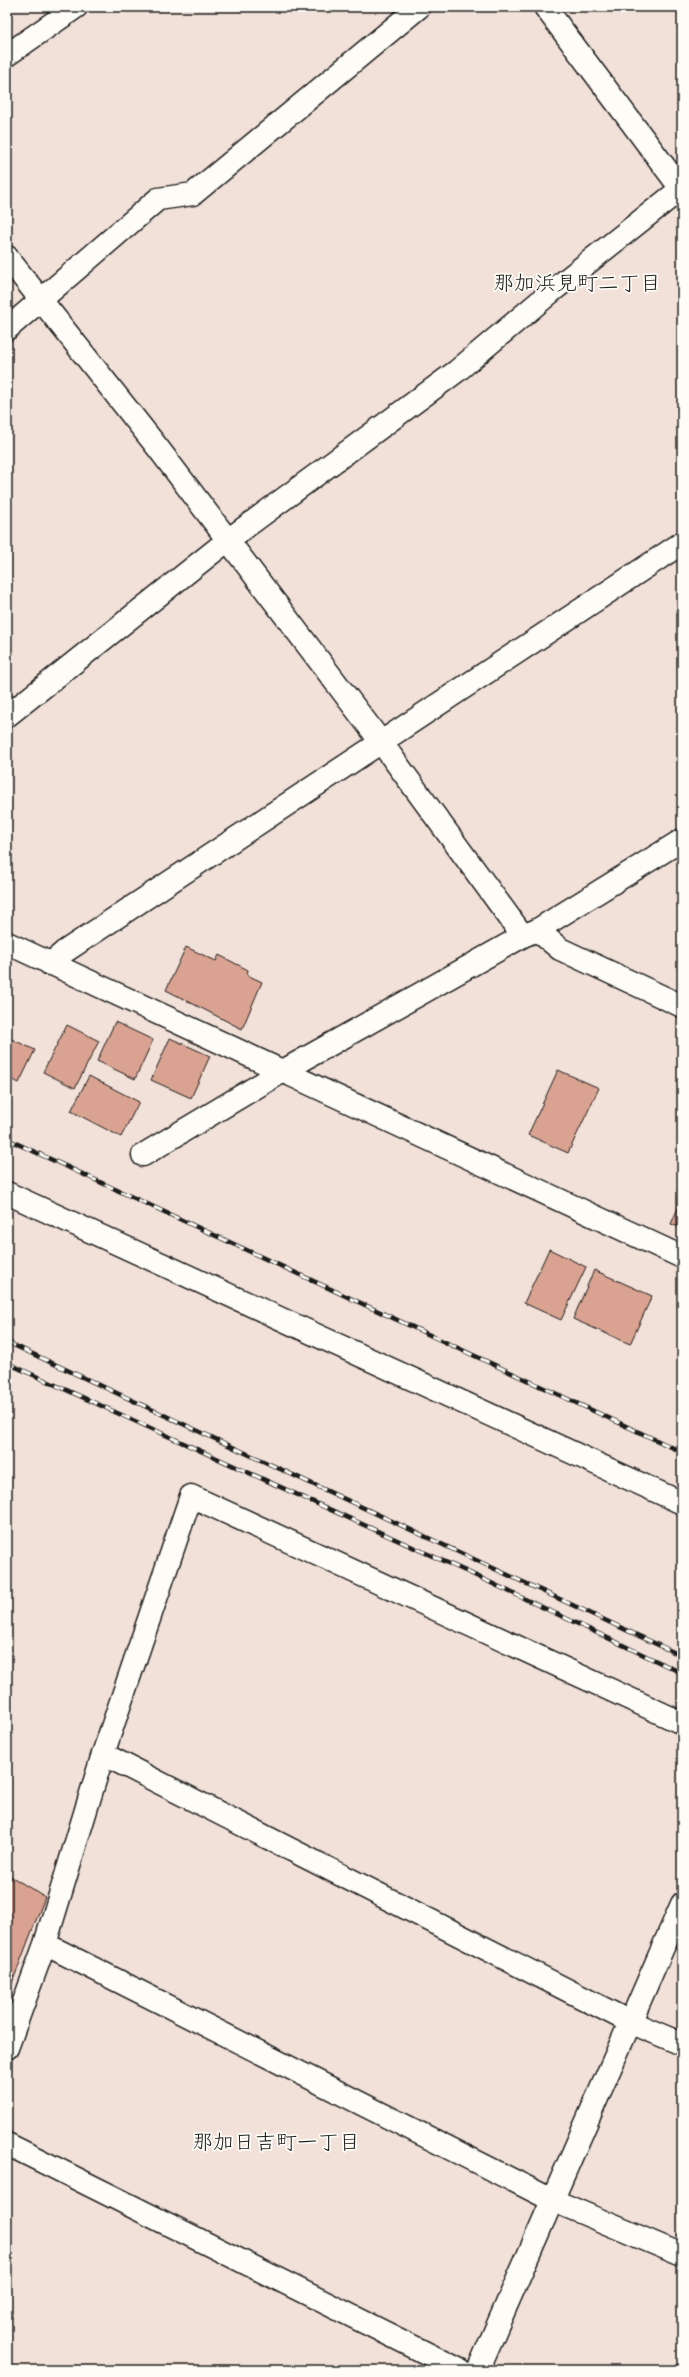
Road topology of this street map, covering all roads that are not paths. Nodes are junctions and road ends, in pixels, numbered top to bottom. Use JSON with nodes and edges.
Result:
{"nodes":[{"id":1,"x":76,"y":7,"type":"edge"},
{"id":2,"x":419,"y":7,"type":"edge"},
{"id":3,"x":545,"y":7,"type":"edge"},
{"id":4,"x":7,"y":55,"type":"edge"},
{"id":5,"x":682,"y":189,"type":"edge"},
{"id":6,"x":7,"y":257,"type":"edge"},
{"id":7,"x":40,"y":301,"type":"junction"},
{"id":8,"x":7,"y":329,"type":"edge"},
{"id":9,"x":228,"y":540,"type":"junction"},
{"id":10,"x":682,"y":543,"type":"edge"},
{"id":11,"x":7,"y":716,"type":"edge"},
{"id":12,"x":381,"y":742,"type":"junction"},
{"id":13,"x":682,"y":840,"type":"edge"},
{"id":14,"x":530,"y":933,"type":"junction"},
{"id":15,"x":7,"y":943,"type":"edge"},
{"id":16,"x":50,"y":964,"type":"junction"},
{"id":17,"x":682,"y":1006,"type":"edge"},
{"id":18,"x":283,"y":1070,"type":"junction"},
{"id":19,"x":143,"y":1155,"type":"dead end"},
{"id":20,"x":7,"y":1194,"type":"edge"},
{"id":21,"x":682,"y":1257,"type":"edge"},
{"id":22,"x":682,"y":1502,"type":"edge"},
{"id":23,"x":682,"y":1723,"type":"edge"},
{"id":24,"x":103,"y":1754,"type":"junction"},
{"id":25,"x":682,"y":1904,"type":"edge"},
{"id":26,"x":45,"y":1944,"type":"junction"},
{"id":27,"x":630,"y":2022,"type":"junction"},
{"id":28,"x":682,"y":2044,"type":"edge"},
{"id":29,"x":7,"y":2048,"type":"edge"},
{"id":30,"x":7,"y":2144,"type":"edge"},
{"id":31,"x":552,"y":2200,"type":"junction"},
{"id":32,"x":682,"y":2255,"type":"edge"},
{"id":33,"x":460,"y":2370,"type":"edge"},
{"id":34,"x":478,"y":2370,"type":"edge"}],
"edges":[{"from":1,"to":4,"type":"street"},
{"from":2,"to":7,"type":"street"},
{"from":3,"to":5,"type":"street"},
{"from":5,"to":9,"type":"street"},
{"from":6,"to":7,"type":"street"},
{"from":7,"to":8,"type":"street"},
{"from":7,"to":9,"type":"street"},
{"from":9,"to":11,"type":"street"},
{"from":9,"to":12,"type":"street"},
{"from":10,"to":12,"type":"street"},
{"from":12,"to":14,"type":"street"},
{"from":12,"to":16,"type":"street"},
{"from":13,"to":14,"type":"street"},
{"from":14,"to":17,"type":"street"},
{"from":14,"to":18,"type":"street"},
{"from":15,"to":16,"type":"street"},
{"from":16,"to":18,"type":"street"},
{"from":18,"to":19,"type":"street"},
{"from":18,"to":21,"type":"street"},
{"from":20,"to":22,"type":"street"},
{"from":23,"to":24,"type":"street"},
{"from":24,"to":26,"type":"street"},
{"from":24,"to":27,"type":"street"},
{"from":25,"to":27,"type":"street"},
{"from":26,"to":29,"type":"street"},
{"from":26,"to":31,"type":"street"},
{"from":27,"to":28,"type":"street"},
{"from":27,"to":31,"type":"street"},
{"from":30,"to":33,"type":"street"},
{"from":31,"to":32,"type":"street"},
{"from":31,"to":34,"type":"street"}]}
